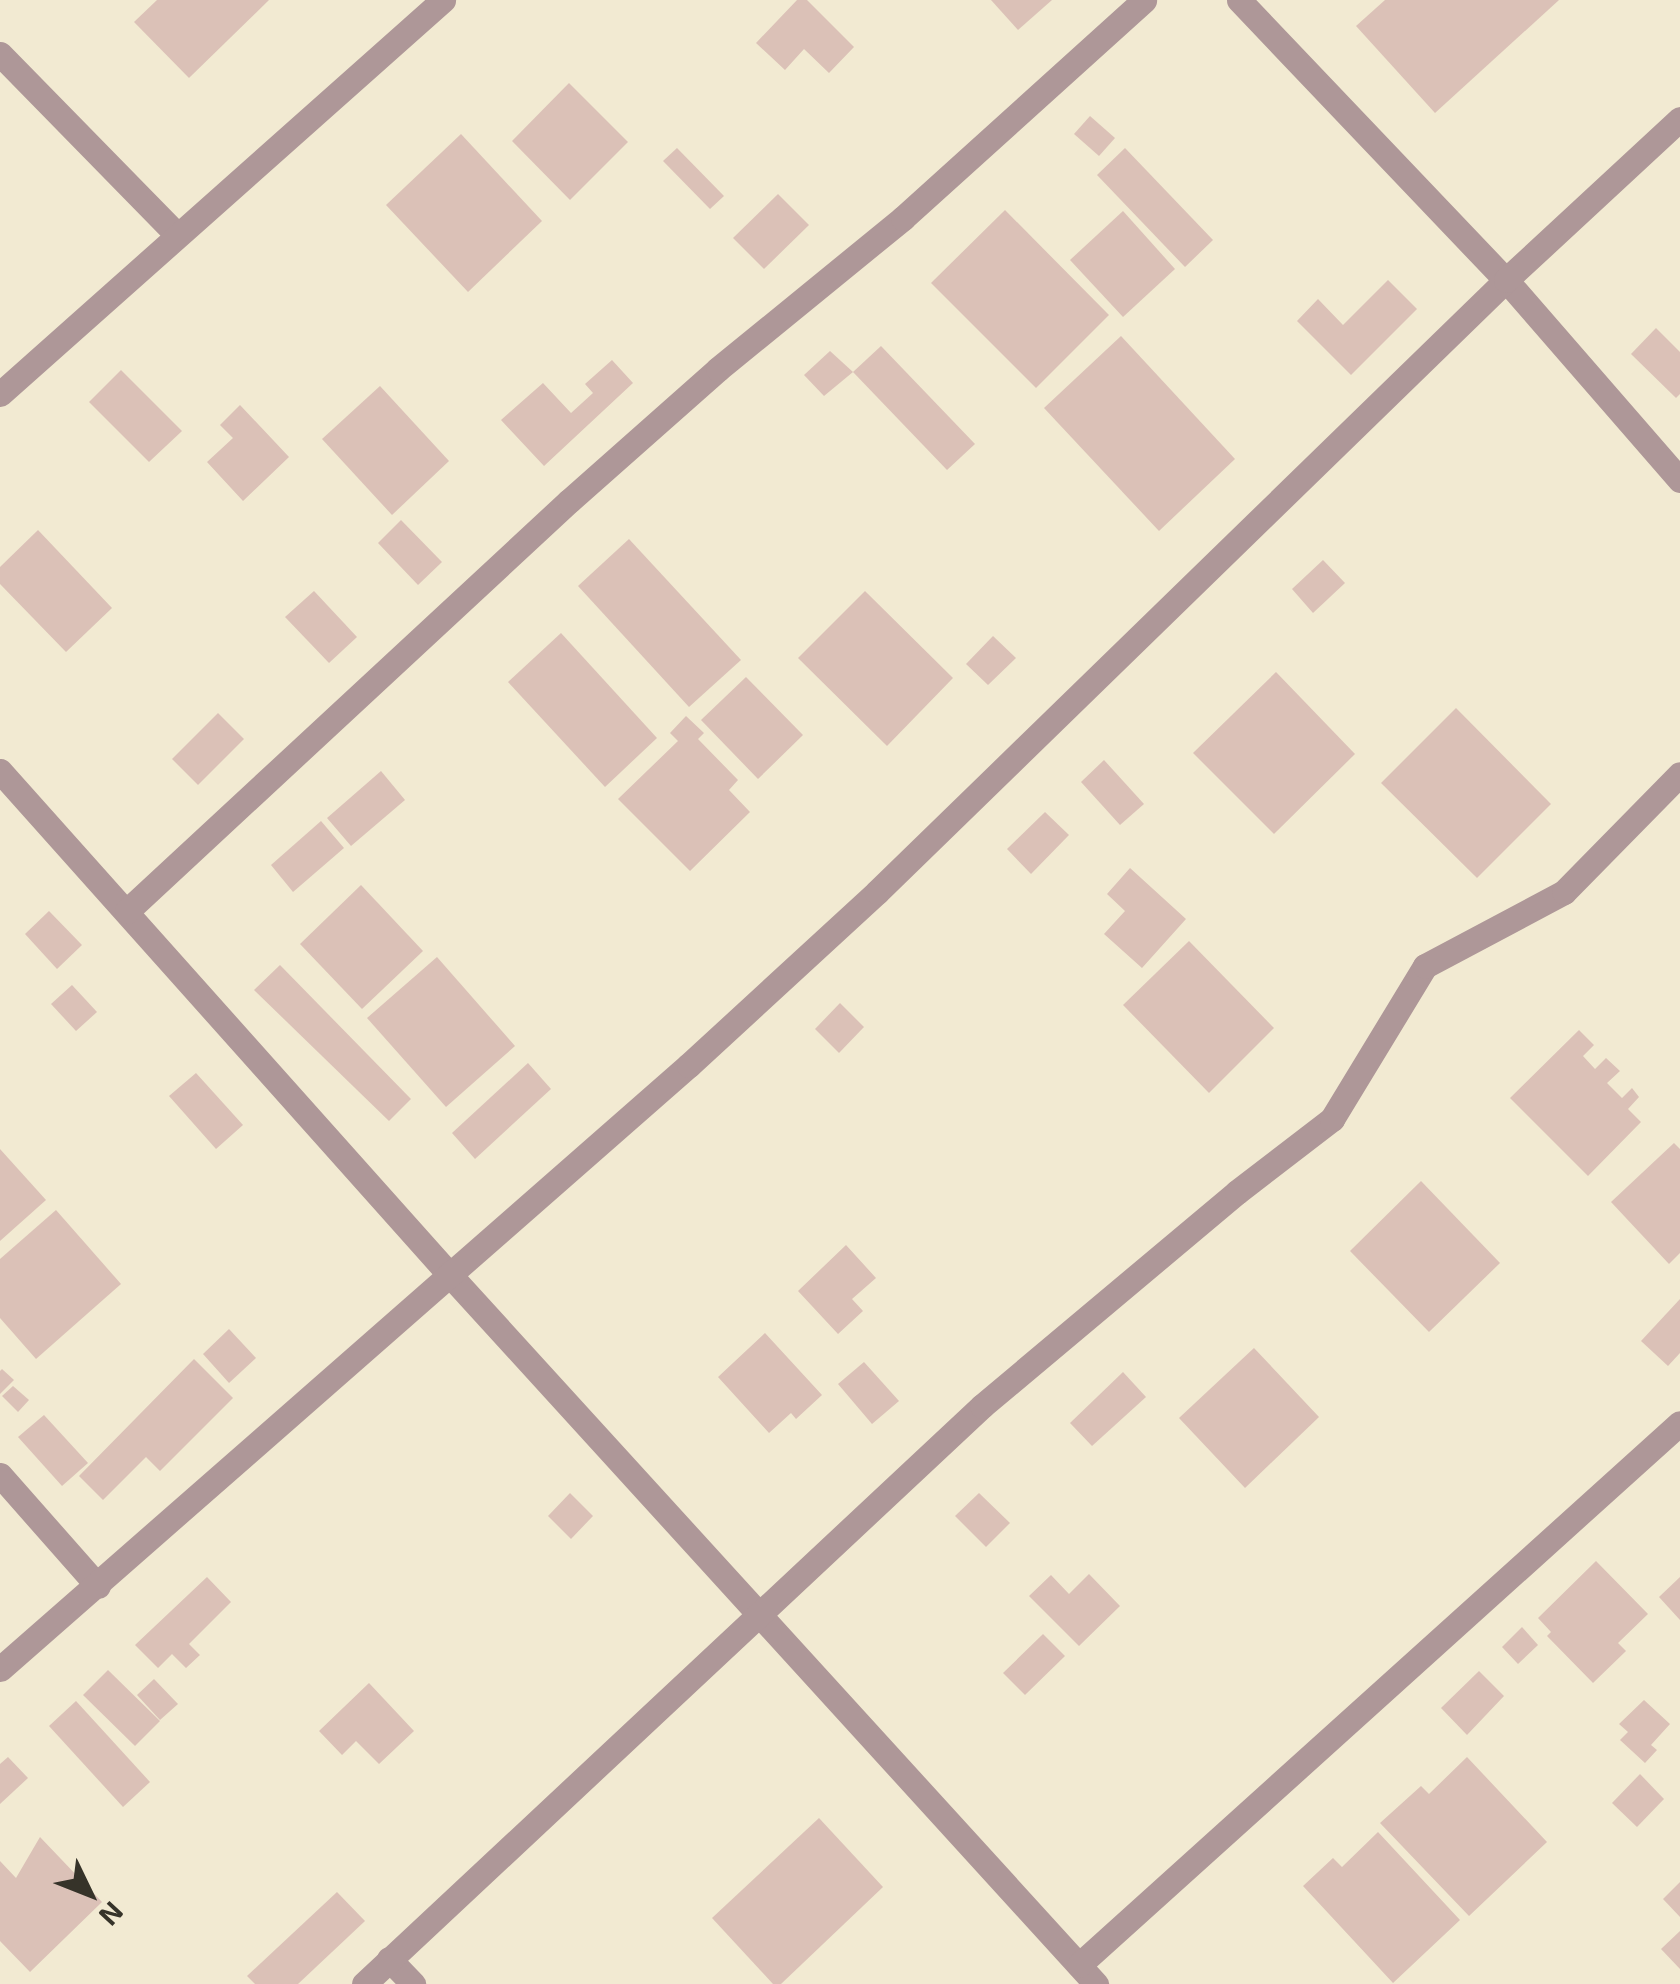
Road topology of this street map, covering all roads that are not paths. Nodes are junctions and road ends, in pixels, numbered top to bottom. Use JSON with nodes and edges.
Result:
{"nodes":[{"id":1,"x":444,"y":0,"type":"edge"},
{"id":2,"x":1144,"y":0,"type":"edge"},
{"id":3,"x":1239,"y":0,"type":"edge"},
{"id":4,"x":0,"y":54,"type":"edge"},
{"id":5,"x":1680,"y":118,"type":"edge"},
{"id":6,"x":177,"y":235,"type":"junction"},
{"id":7,"x":1506,"y":280,"type":"junction"},
{"id":8,"x":0,"y":394,"type":"edge"},
{"id":9,"x":1680,"y":480,"type":"edge"},
{"id":10,"x":0,"y":772,"type":"edge"},
{"id":11,"x":1680,"y":774,"type":"edge"},
{"id":12,"x":127,"y":911,"type":"junction"},
{"id":13,"x":448,"y":1274,"type":"junction"},
{"id":14,"x":1680,"y":1423,"type":"edge"},
{"id":15,"x":0,"y":1474,"type":"edge"},
{"id":16,"x":98,"y":1586,"type":"junction"},
{"id":17,"x":760,"y":1613,"type":"junction"},
{"id":18,"x":0,"y":1670,"type":"edge"},
{"id":19,"x":389,"y":1959,"type":"junction"},
{"id":20,"x":1088,"y":1975,"type":"edge"},
{"id":21,"x":364,"y":1984,"type":"edge"},
{"id":22,"x":413,"y":1984,"type":"edge"}],
"edges":[{"from":1,"to":6,"type":"street"},
{"from":2,"to":12,"type":"street"},
{"from":3,"to":7,"type":"street"},
{"from":4,"to":6,"type":"street"},
{"from":5,"to":7,"type":"street"},
{"from":6,"to":8,"type":"street"},
{"from":7,"to":9,"type":"street"},
{"from":7,"to":13,"type":"street"},
{"from":10,"to":12,"type":"street"},
{"from":11,"to":17,"type":"street"},
{"from":12,"to":13,"type":"street"},
{"from":13,"to":16,"type":"street"},
{"from":13,"to":17,"type":"street"},
{"from":14,"to":20,"type":"street"},
{"from":15,"to":16,"type":"street"},
{"from":16,"to":18,"type":"street"},
{"from":17,"to":19,"type":"street"},
{"from":17,"to":20,"type":"street"},
{"from":19,"to":21,"type":"street"},
{"from":19,"to":22,"type":"street"}]}
